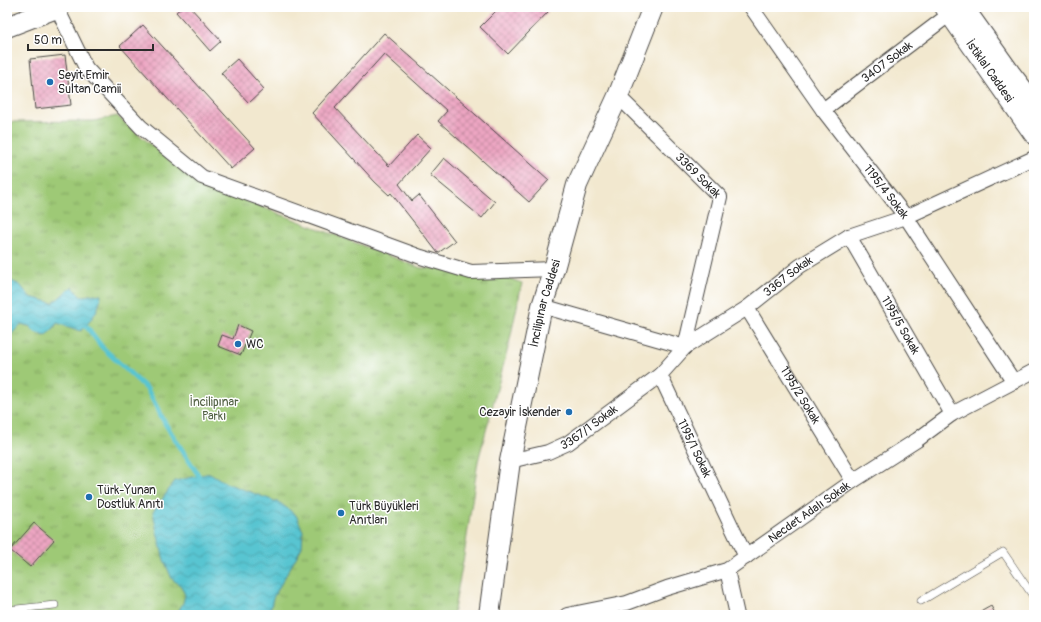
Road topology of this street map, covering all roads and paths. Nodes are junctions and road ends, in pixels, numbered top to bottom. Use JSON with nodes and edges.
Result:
{"nodes":[{"id":1,"x":58,"y":7,"type":"edge"},
{"id":2,"x":653,"y":7,"type":"edge"},
{"id":3,"x":752,"y":7,"type":"edge"},
{"id":4,"x":953,"y":9,"type":"edge"},
{"id":5,"x":7,"y":27,"type":"edge"},
{"id":6,"x":618,"y":96,"type":"junction"},
{"id":7,"x":1034,"y":104,"type":"edge"},
{"id":8,"x":823,"y":110,"type":"junction"},
{"id":9,"x":1034,"y":134,"type":"edge"},
{"id":10,"x":1034,"y":158,"type":"edge"},
{"id":11,"x":906,"y":217,"type":"junction"},
{"id":12,"x":849,"y":236,"type":"junction"},
{"id":13,"x":554,"y":269,"type":"junction"},
{"id":14,"x":542,"y":306,"type":"junction"},
{"id":15,"x":747,"y":308,"type":"junction"},
{"id":16,"x":685,"y":346,"type":"junction"},
{"id":17,"x":1034,"y":371,"type":"edge"},
{"id":18,"x":660,"y":375,"type":"junction"},
{"id":19,"x":1014,"y":382,"type":"junction"},
{"id":20,"x":952,"y":414,"type":"junction"},
{"id":21,"x":510,"y":460,"type":"junction"},
{"id":22,"x":853,"y":481,"type":"junction"},
{"id":23,"x":746,"y":556,"type":"junction"},
{"id":24,"x":727,"y":570,"type":"junction"},
{"id":25,"x":1034,"y":596,"type":"edge"},
{"id":26,"x":921,"y":601,"type":"dead end"},
{"id":27,"x":55,"y":605,"type":"dead end"},
{"id":28,"x":7,"y":610,"type":"edge"},
{"id":29,"x":490,"y":615,"type":"edge"},
{"id":30,"x":567,"y":615,"type":"edge"},
{"id":31,"x":737,"y":615,"type":"edge"}],
"edges":[{"from":1,"to":5,"type":"main road"},
{"from":1,"to":13,"type":"street"},
{"from":2,"to":6,"type":"main road","name":"İncilipınar Caddesi"},
{"from":3,"to":8,"type":"street","name":"1195/4 Sokak"},
{"from":4,"to":7,"type":"main road"},
{"from":4,"to":8,"type":"street","name":"3407 Sokak"},
{"from":4,"to":9,"type":"main road","name":"İstiklal Caddesi"},
{"from":6,"to":13,"type":"main road","name":"İncilipınar Caddesi"},
{"from":6,"to":16,"type":"street","name":"3369 Sokak"},
{"from":8,"to":11,"type":"street","name":"1195/4 Sokak"},
{"from":10,"to":11,"type":"street","name":"3367 Sokak"},
{"from":11,"to":12,"type":"street","name":"3367 Sokak"},
{"from":11,"to":19,"type":"street","name":"1195/4 Sokak"},
{"from":12,"to":15,"type":"street","name":"3367 Sokak"},
{"from":12,"to":20,"type":"street","name":"1195/5 Sokak"},
{"from":13,"to":14,"type":"main road","name":"İncilipınar Caddesi"},
{"from":14,"to":16,"type":"street"},
{"from":14,"to":21,"type":"main road","name":"İncilipınar Caddesi"},
{"from":15,"to":16,"type":"street","name":"3367 Sokak"},
{"from":15,"to":22,"type":"street","name":"1195/2 Sokak"},
{"from":16,"to":18,"type":"street"},
{"from":17,"to":19,"type":"street","name":"Necdet Adalı Sokak"},
{"from":18,"to":21,"type":"street","name":"3367/1 Sokak"},
{"from":18,"to":23,"type":"street","name":"1195/1 Sokak"},
{"from":19,"to":20,"type":"street","name":"Necdet Adalı Sokak"},
{"from":20,"to":22,"type":"street","name":"Necdet Adalı Sokak"},
{"from":21,"to":29,"type":"main road","name":"İncilipınar Caddesi"},
{"from":22,"to":23,"type":"street","name":"Necdet Adalı Sokak"},
{"from":23,"to":24,"type":"street","name":"Necdet Adalı Sokak"},
{"from":24,"to":30,"type":"street","name":"Necdet Adalı Sokak"},
{"from":24,"to":31,"type":"street"},
{"from":25,"to":26,"type":"lane"},
{"from":27,"to":28,"type":"lane"}]}
